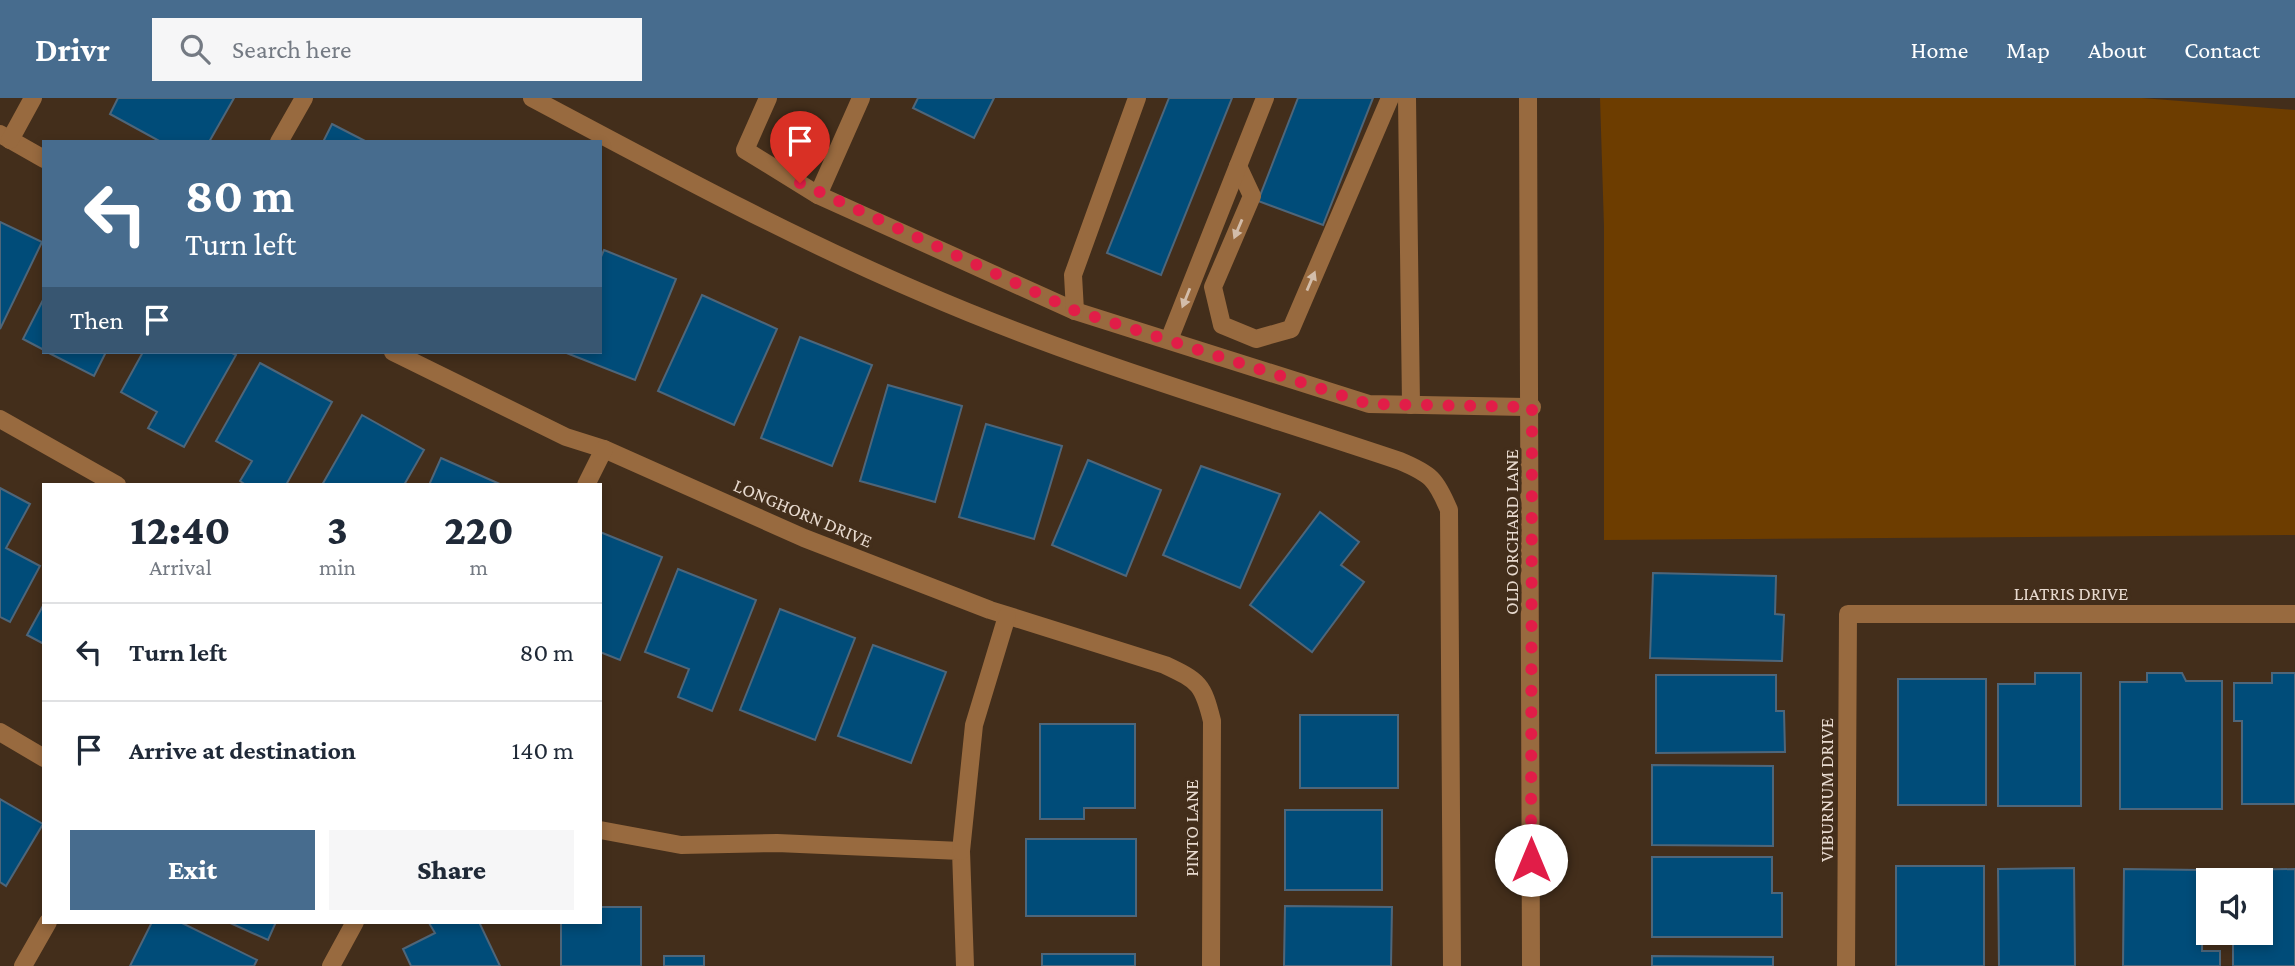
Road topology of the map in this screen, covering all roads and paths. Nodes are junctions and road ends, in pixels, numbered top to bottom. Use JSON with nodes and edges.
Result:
{"nodes":[{"id":1,"x":33,"y":98,"type":"edge"},
{"id":2,"x":304,"y":98,"type":"edge"},
{"id":3,"x":532,"y":98,"type":"edge"},
{"id":4,"x":768,"y":98,"type":"edge"},
{"id":5,"x":861,"y":98,"type":"edge"},
{"id":6,"x":1137,"y":98,"type":"edge"},
{"id":7,"x":1265,"y":98,"type":"edge"},
{"id":8,"x":1390,"y":98,"type":"edge"},
{"id":9,"x":1407,"y":98,"type":"edge"},
{"id":10,"x":1528,"y":98,"type":"edge"},
{"id":11,"x":5,"y":137,"type":"edge"},
{"id":12,"x":280,"y":140,"type":"edge"},
{"id":13,"x":42,"y":158,"type":"edge"},
{"id":14,"x":1238,"y":166,"type":"junction"},
{"id":15,"x":818,"y":194,"type":"junction"},
{"id":16,"x":1076,"y":311,"type":"junction"},
{"id":17,"x":1169,"y":340,"type":"junction"},
{"id":18,"x":397,"y":354,"type":"edge"},
{"id":19,"x":1411,"y":405,"type":"junction"},
{"id":20,"x":1532,"y":407,"type":"junction"},
{"id":21,"x":0,"y":419,"type":"edge"},
{"id":22,"x":604,"y":449,"type":"junction"},
{"id":23,"x":113,"y":483,"type":"edge"},
{"id":24,"x":587,"y":483,"type":"edge"},
{"id":25,"x":1848,"y":614,"type":"joint"},
{"id":26,"x":2295,"y":614,"type":"edge"},
{"id":27,"x":1007,"y":616,"type":"junction"},
{"id":28,"x":1205,"y":691,"type":"joint"},
{"id":29,"x":0,"y":732,"type":"edge"},
{"id":30,"x":42,"y":757,"type":"edge"},
{"id":31,"x":602,"y":830,"type":"edge"},
{"id":32,"x":961,"y":851,"type":"junction"},
{"id":33,"x":47,"y":924,"type":"edge"},
{"id":34,"x":354,"y":924,"type":"edge"},
{"id":35,"x":23,"y":966,"type":"edge"},
{"id":36,"x":331,"y":966,"type":"edge"},
{"id":37,"x":965,"y":966,"type":"edge"},
{"id":38,"x":1211,"y":966,"type":"edge"},
{"id":39,"x":1452,"y":966,"type":"edge"},
{"id":40,"x":1531,"y":966,"type":"edge"},
{"id":41,"x":1846,"y":966,"type":"edge"}],
"edges":[{"from":1,"to":11,"type":"street"},
{"from":2,"to":12,"type":"street"},
{"from":3,"to":39,"type":"street"},
{"from":4,"to":15,"type":"street"},
{"from":5,"to":15,"type":"street"},
{"from":6,"to":16,"type":"street"},
{"from":7,"to":14,"type":"street"},
{"from":14,"to":8,"type":"street","one_way":true},
{"from":9,"to":19,"type":"street"},
{"from":10,"to":20,"type":"street","name":"OLD ORCHARD LANE"},
{"from":11,"to":13,"type":"street"},
{"from":14,"to":17,"type":"street","one_way":true},
{"from":15,"to":16,"type":"street"},
{"from":16,"to":17,"type":"street"},
{"from":17,"to":19,"type":"street"},
{"from":18,"to":22,"type":"street","name":"LONGHORN DRIVE"},
{"from":19,"to":20,"type":"street"},
{"from":20,"to":40,"type":"street","name":"OLD ORCHARD LANE"},
{"from":21,"to":23,"type":"street"},
{"from":22,"to":24,"type":"street"},
{"from":22,"to":27,"type":"street","name":"LONGHORN DRIVE"},
{"from":25,"to":26,"type":"street","name":"LIATRIS DRIVE"},
{"from":25,"to":41,"type":"street","name":"VIBURNUM DRIVE"},
{"from":27,"to":28,"type":"street","name":"LONGHORN DRIVE"},
{"from":27,"to":32,"type":"street"},
{"from":28,"to":38,"type":"street","name":"PINTO LANE"},
{"from":29,"to":30,"type":"street"},
{"from":31,"to":32,"type":"street"},
{"from":32,"to":37,"type":"street"},
{"from":33,"to":35,"type":"street"},
{"from":34,"to":36,"type":"street"}]}
